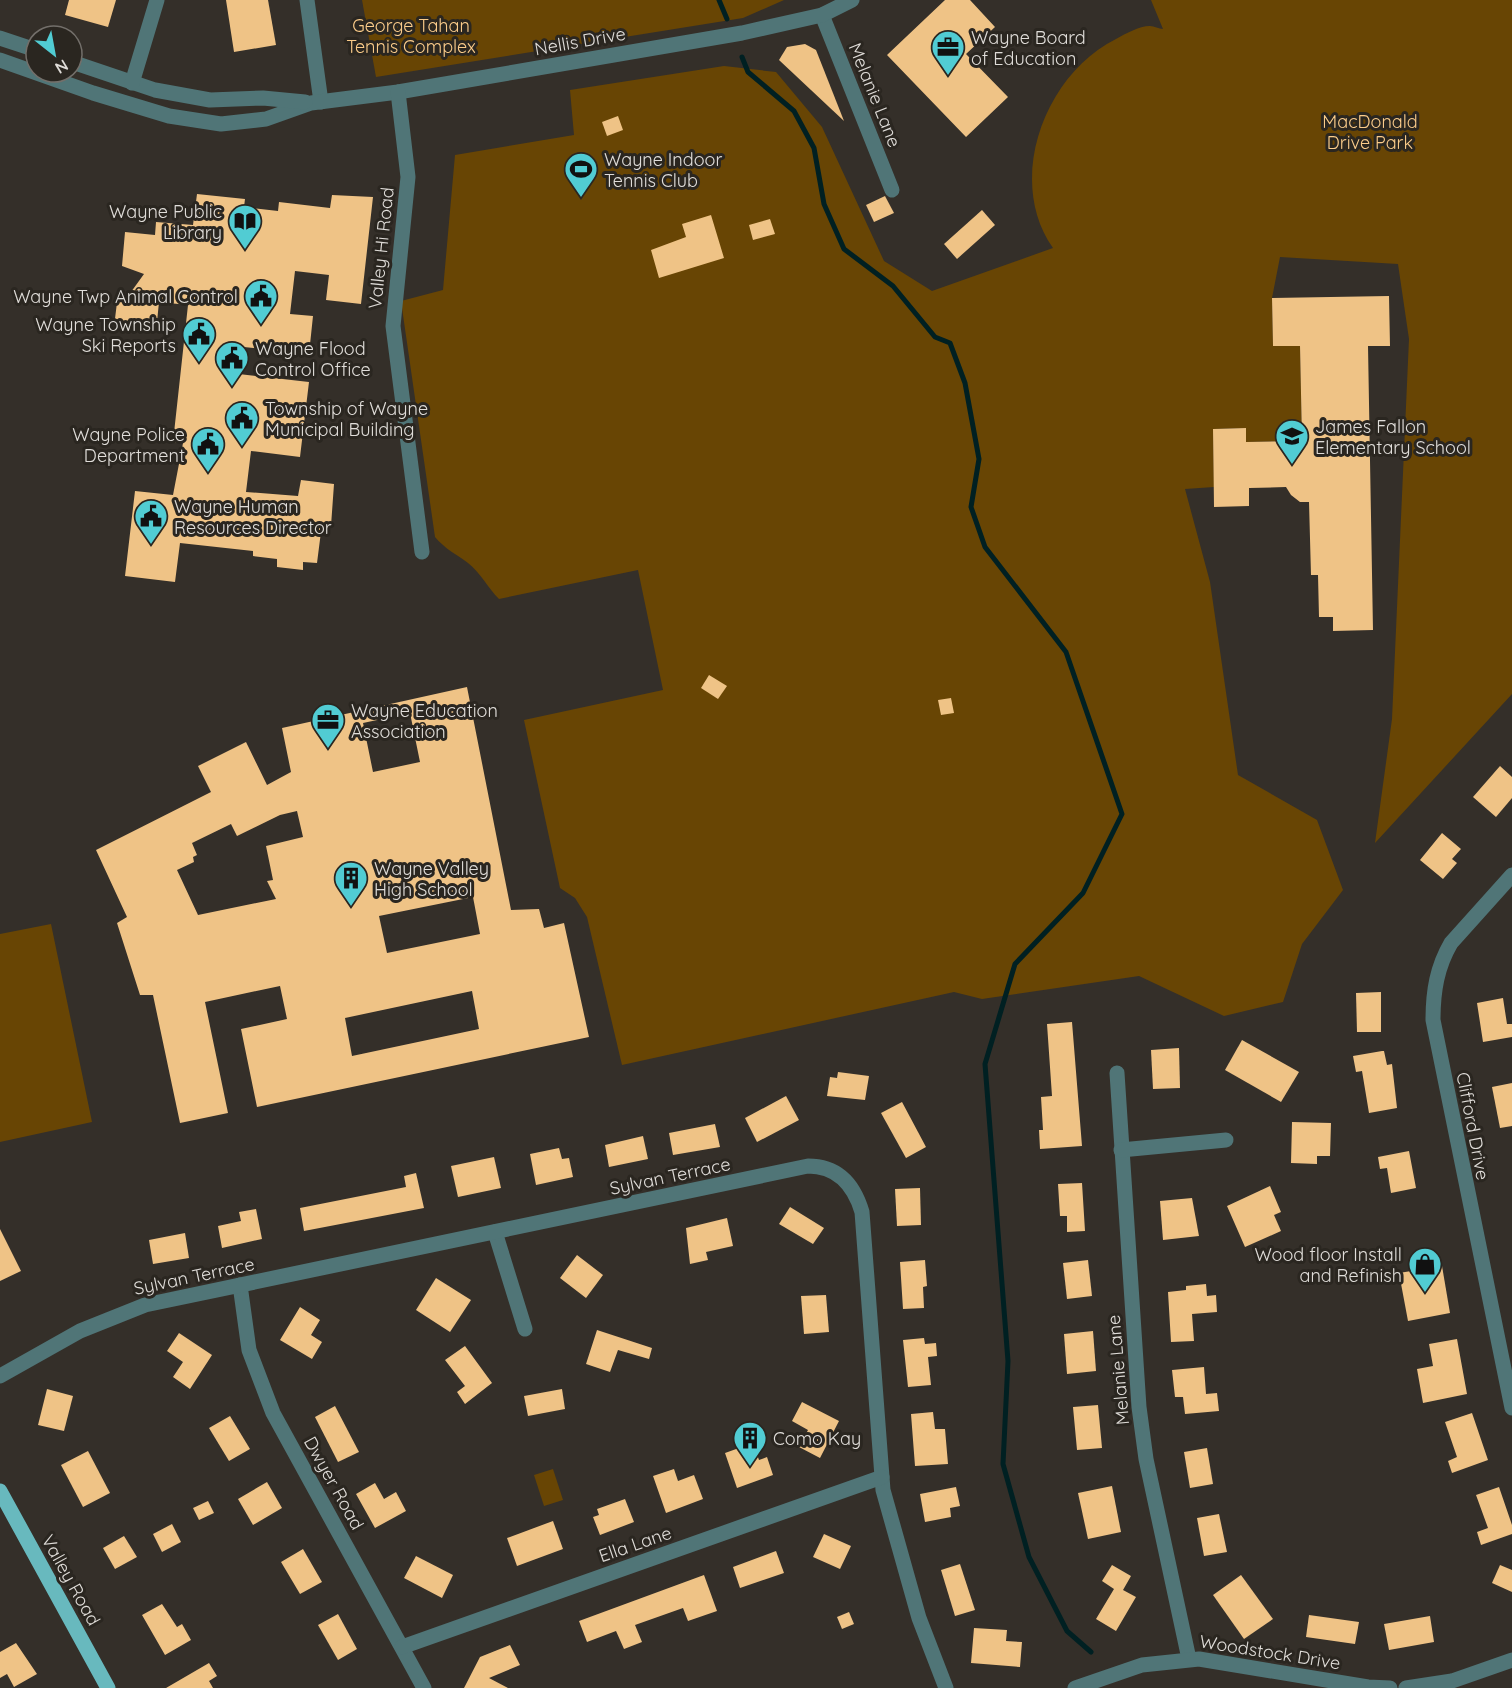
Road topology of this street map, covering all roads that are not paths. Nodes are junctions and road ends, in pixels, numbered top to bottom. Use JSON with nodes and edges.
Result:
{"nodes":[{"id":1,"x":157,"y":0,"type":"edge"},
{"id":2,"x":307,"y":0,"type":"edge"},
{"id":3,"x":852,"y":0,"type":"edge"},
{"id":4,"x":822,"y":15,"type":"junction"},
{"id":5,"x":0,"y":38,"type":"edge"},
{"id":6,"x":24,"y":46,"type":"edge"},
{"id":7,"x":0,"y":60,"type":"edge"},
{"id":8,"x":84,"y":66,"type":"edge"},
{"id":9,"x":132,"y":83,"type":"junction"},
{"id":10,"x":398,"y":92,"type":"junction"},
{"id":11,"x":316,"y":102,"type":"junction"},
{"id":12,"x":892,"y":190,"type":"dead end"},
{"id":13,"x":422,"y":552,"type":"dead end"},
{"id":14,"x":1512,"y":875,"type":"edge"},
{"id":15,"x":1117,"y":1073,"type":"dead end"},
{"id":16,"x":1226,"y":1140,"type":"dead end"},
{"id":17,"x":1121,"y":1150,"type":"junction"},
{"id":18,"x":495,"y":1232,"type":"junction"},
{"id":19,"x":240,"y":1285,"type":"junction"},
{"id":20,"x":525,"y":1329,"type":"dead end"},
{"id":21,"x":0,"y":1376,"type":"edge"},
{"id":22,"x":1512,"y":1408,"type":"edge"},
{"id":23,"x":882,"y":1477,"type":"junction"},
{"id":24,"x":0,"y":1491,"type":"edge"},
{"id":25,"x":402,"y":1647,"type":"junction"},
{"id":26,"x":1190,"y":1659,"type":"junction"},
{"id":27,"x":1512,"y":1660,"type":"edge"},
{"id":28,"x":108,"y":1688,"type":"edge"},
{"id":29,"x":424,"y":1688,"type":"edge"},
{"id":30,"x":946,"y":1688,"type":"edge"},
{"id":31,"x":1077,"y":1688,"type":"edge"},
{"id":32,"x":1390,"y":1688,"type":"edge"},
{"id":33,"x":1406,"y":1688,"type":"edge"}],
"edges":[{"from":1,"to":9,"type":"street"},
{"from":2,"to":11,"type":"street"},
{"from":3,"to":4,"type":"street","name":"Nellis Drive"},
{"from":4,"to":10,"type":"street","name":"Nellis Drive"},
{"from":4,"to":12,"type":"street","name":"Melanie Lane"},
{"from":5,"to":6,"type":"street"},
{"from":7,"to":11,"type":"street","name":"Nellis Drive"},
{"from":8,"to":9,"type":"street","name":"Nellis Drive"},
{"from":9,"to":11,"type":"street","name":"Nellis Drive"},
{"from":10,"to":11,"type":"street","name":"Nellis Drive"},
{"from":10,"to":13,"type":"street","name":"Valley Hi Road"},
{"from":14,"to":22,"type":"street","name":"Clifford Drive"},
{"from":15,"to":17,"type":"street","name":"Melanie Lane"},
{"from":16,"to":17,"type":"street"},
{"from":17,"to":26,"type":"street","name":"Melanie Lane"},
{"from":18,"to":19,"type":"street","name":"Sylvan Terrace"},
{"from":18,"to":20,"type":"street"},
{"from":18,"to":23,"type":"street","name":"Sylvan Terrace"},
{"from":19,"to":21,"type":"street","name":"Sylvan Terrace"},
{"from":19,"to":25,"type":"street","name":"Dwyer Road"},
{"from":23,"to":25,"type":"street","name":"Ella Lane"},
{"from":23,"to":30,"type":"street","name":"Sylvan Terrace"},
{"from":24,"to":28,"type":"main road","name":"Valley Road"},
{"from":25,"to":29,"type":"street","name":"Dwyer Road"},
{"from":26,"to":31,"type":"street","name":"Woodstock Drive"},
{"from":26,"to":32,"type":"street","name":"Woodstock Drive"},
{"from":27,"to":33,"type":"street"}]}
